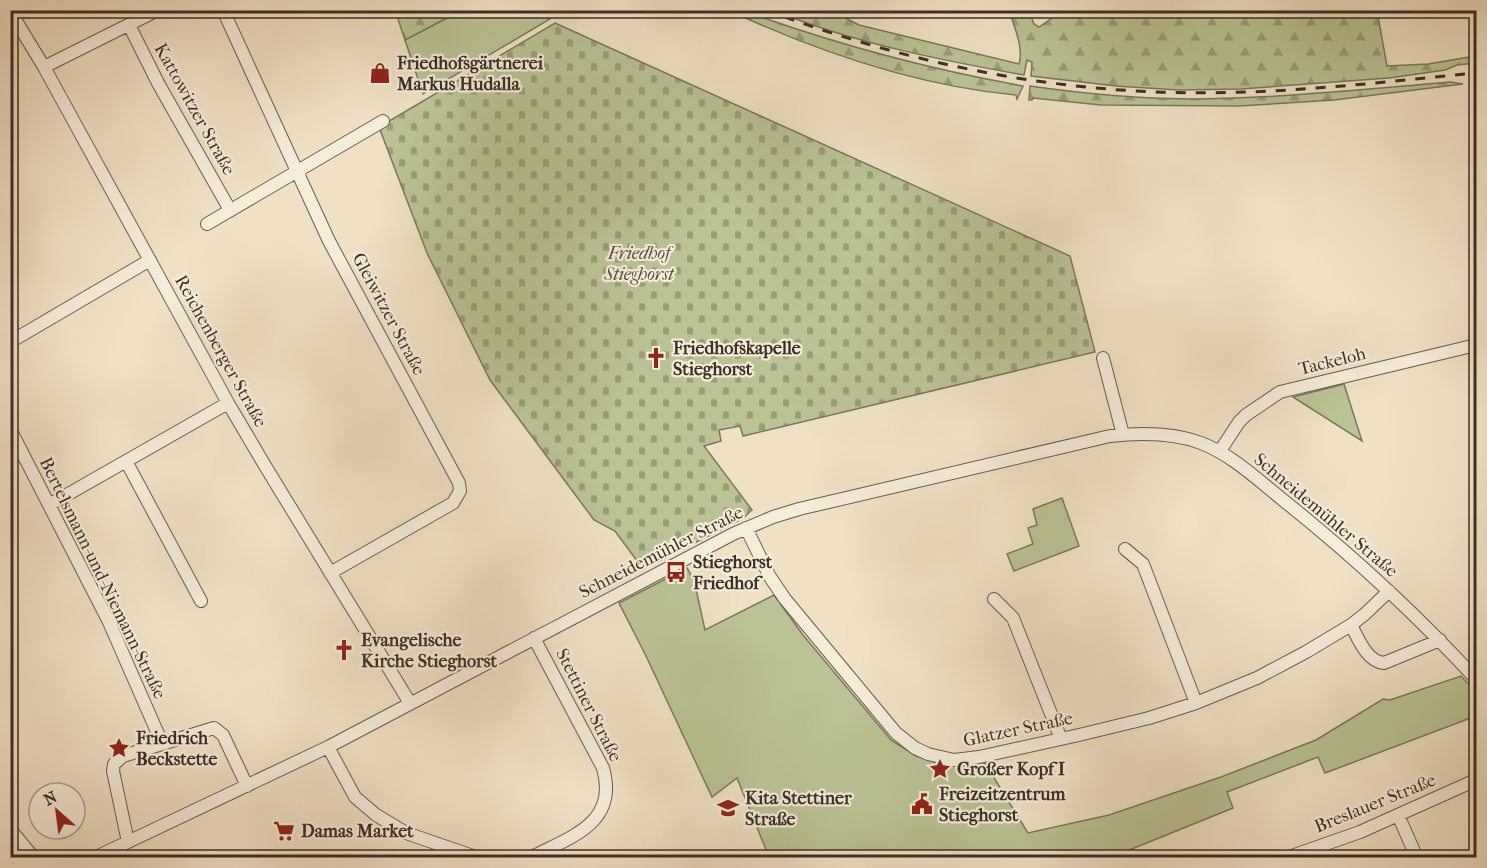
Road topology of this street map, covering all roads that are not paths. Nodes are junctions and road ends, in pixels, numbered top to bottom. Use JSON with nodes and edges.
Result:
{"nodes":[{"id":1,"x":158,"y":10,"type":"edge"},
{"id":2,"x":223,"y":10,"type":"edge"},
{"id":3,"x":10,"y":11,"type":"edge"},
{"id":4,"x":129,"y":25,"type":"junction"},
{"id":5,"x":44,"y":67,"type":"junction"},
{"id":6,"x":383,"y":122,"type":"dead end"},
{"id":7,"x":298,"y":170,"type":"junction"},
{"id":8,"x":230,"y":210,"type":"junction"},
{"id":9,"x":207,"y":224,"type":"dead end"},
{"id":10,"x":150,"y":260,"type":"junction"},
{"id":11,"x":10,"y":342,"type":"edge"},
{"id":12,"x":1476,"y":345,"type":"edge"},
{"id":13,"x":1104,"y":358,"type":"dead end"},
{"id":14,"x":228,"y":403,"type":"junction"},
{"id":15,"x":10,"y":429,"type":"edge"},
{"id":16,"x":1123,"y":435,"type":"junction"},
{"id":17,"x":1220,"y":451,"type":"junction"},
{"id":18,"x":126,"y":461,"type":"junction"},
{"id":19,"x":50,"y":505,"type":"junction"},
{"id":20,"x":746,"y":528,"type":"junction"},
{"id":21,"x":1125,"y":549,"type":"dead end"},
{"id":22,"x":330,"y":573,"type":"junction"},
{"id":23,"x":1389,"y":591,"type":"junction"},
{"id":24,"x":994,"y":599,"type":"dead end"},
{"id":25,"x":201,"y":601,"type":"dead end"},
{"id":26,"x":1351,"y":624,"type":"junction"},
{"id":27,"x":534,"y":638,"type":"junction"},
{"id":28,"x":1440,"y":640,"type":"junction"},
{"id":29,"x":1476,"y":679,"type":"edge"},
{"id":30,"x":410,"y":703,"type":"junction"},
{"id":31,"x":1197,"y":703,"type":"junction"},
{"id":32,"x":1061,"y":739,"type":"junction"},
{"id":33,"x":162,"y":743,"type":"junction"},
{"id":34,"x":328,"y":747,"type":"junction"},
{"id":35,"x":1476,"y":780,"type":"edge"},
{"id":36,"x":247,"y":786,"type":"junction"},
{"id":37,"x":1398,"y":815,"type":"junction"},
{"id":38,"x":10,"y":829,"type":"edge"},
{"id":39,"x":128,"y":842,"type":"junction"},
{"id":40,"x":34,"y":858,"type":"edge"},
{"id":41,"x":94,"y":858,"type":"edge"},
{"id":42,"x":479,"y":858,"type":"edge"},
{"id":43,"x":530,"y":858,"type":"edge"},
{"id":44,"x":1286,"y":858,"type":"edge"},
{"id":45,"x":1417,"y":858,"type":"edge"}],
"edges":[{"from":1,"to":4,"type":"street"},
{"from":2,"to":7,"type":"street","name":"Gleiwitzer Straße"},
{"from":3,"to":5,"type":"street","name":"Reichenberger Straße"},
{"from":4,"to":5,"type":"street"},
{"from":4,"to":8,"type":"street","name":"Kattowitzer Straße"},
{"from":5,"to":10,"type":"street","name":"Reichenberger Straße"},
{"from":6,"to":7,"type":"street"},
{"from":7,"to":8,"type":"street"},
{"from":7,"to":22,"type":"street","name":"Gleiwitzer Straße"},
{"from":8,"to":9,"type":"street"},
{"from":10,"to":11,"type":"street"},
{"from":10,"to":14,"type":"street","name":"Reichenberger Straße"},
{"from":12,"to":17,"type":"street","name":"Tackeloh"},
{"from":13,"to":16,"type":"street"},
{"from":14,"to":18,"type":"street"},
{"from":14,"to":22,"type":"street","name":"Reichenberger Straße"},
{"from":15,"to":19,"type":"street","name":"Bertelsmann-und-Niemann-Straße"},
{"from":16,"to":17,"type":"street","name":"Schneidemühler Straße"},
{"from":16,"to":20,"type":"street","name":"Schneidemühler Straße"},
{"from":17,"to":23,"type":"street","name":"Schneidemühler Straße"},
{"from":18,"to":19,"type":"street"},
{"from":18,"to":25,"type":"street"},
{"from":19,"to":33,"type":"street","name":"Bertelsmann-und-Niemann-Straße"},
{"from":20,"to":27,"type":"street","name":"Schneidemühler Straße"},
{"from":20,"to":32,"type":"street","name":"Glatzer Straße"},
{"from":21,"to":31,"type":"street"},
{"from":22,"to":30,"type":"street","name":"Reichenberger Straße"},
{"from":23,"to":26,"type":"street","name":"Glatzer Straße"},
{"from":23,"to":28,"type":"street","name":"Schneidemühler Straße"},
{"from":24,"to":32,"type":"street"},
{"from":26,"to":28,"type":"street"},
{"from":26,"to":31,"type":"street","name":"Glatzer Straße"},
{"from":27,"to":30,"type":"street","name":"Schneidemühler Straße"},
{"from":27,"to":43,"type":"street","name":"Stettiner Straße"},
{"from":28,"to":29,"type":"street","name":"Schneidemühler Straße"},
{"from":30,"to":34,"type":"street","name":"Schneidemühler Straße"},
{"from":31,"to":32,"type":"street","name":"Glatzer Straße"},
{"from":33,"to":36,"type":"street"},
{"from":33,"to":39,"type":"street"},
{"from":34,"to":36,"type":"street","name":"Schneidemühler Straße"},
{"from":34,"to":42,"type":"street"},
{"from":35,"to":37,"type":"street","name":"Breslauer Straße"},
{"from":36,"to":39,"type":"street","name":"Schneidemühler Straße"},
{"from":37,"to":44,"type":"street","name":"Breslauer Straße"},
{"from":37,"to":45,"type":"street"},
{"from":38,"to":40,"type":"street"},
{"from":39,"to":41,"type":"street","name":"Schneidemühler Straße"}]}
